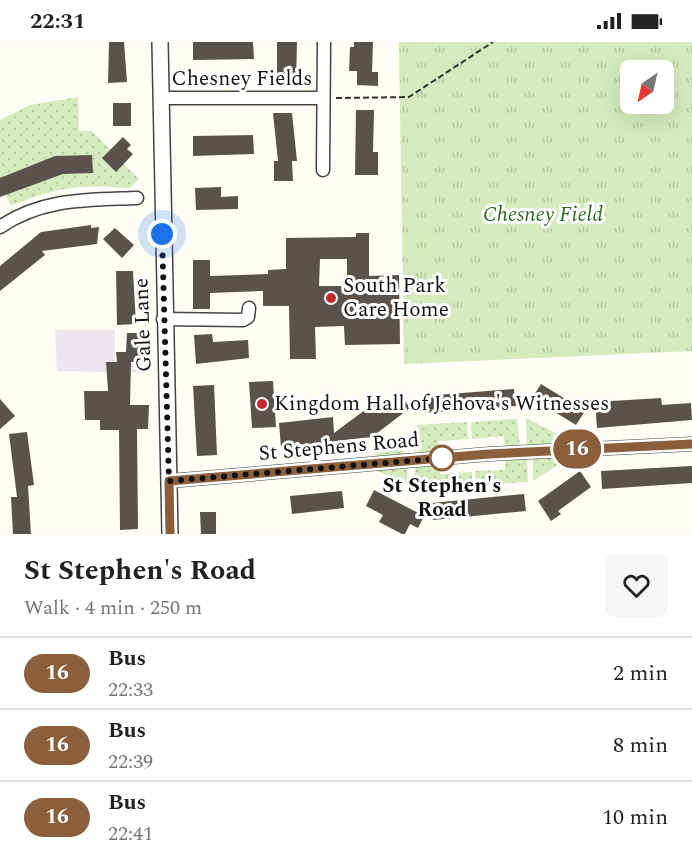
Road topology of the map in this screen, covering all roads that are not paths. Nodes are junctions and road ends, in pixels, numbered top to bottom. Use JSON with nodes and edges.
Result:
{"nodes":[{"id":1,"x":160,"y":42,"type":"edge"},
{"id":2,"x":324,"y":42,"type":"edge"},
{"id":3,"x":160,"y":98,"type":"junction"},
{"id":4,"x":323,"y":98,"type":"junction"},
{"id":5,"x":323,"y":170,"type":"dead end"},
{"id":6,"x":137,"y":198,"type":"dead end"},
{"id":7,"x":0,"y":227,"type":"edge"},
{"id":8,"x":249,"y":308,"type":"dead end"},
{"id":9,"x":163,"y":319,"type":"junction"},
{"id":10,"x":692,"y":444,"type":"edge"},
{"id":11,"x":169,"y":481,"type":"junction"},
{"id":12,"x":170,"y":534,"type":"edge"}],
"edges":[{"from":1,"to":3,"type":"street","name":"Gale Lane"},
{"from":2,"to":4,"type":"street","name":"Chesney Fields"},
{"from":3,"to":4,"type":"street","name":"Chesney Fields"},
{"from":3,"to":9,"type":"street","name":"Gale Lane"},
{"from":4,"to":5,"type":"street","name":"Chesney Fields"},
{"from":6,"to":7,"type":"street"},
{"from":8,"to":9,"type":"street"},
{"from":9,"to":11,"type":"street","name":"Gale Lane"},
{"from":10,"to":11,"type":"street","name":"St Stephens Road"},
{"from":11,"to":12,"type":"street","name":"Gale Lane"}]}
